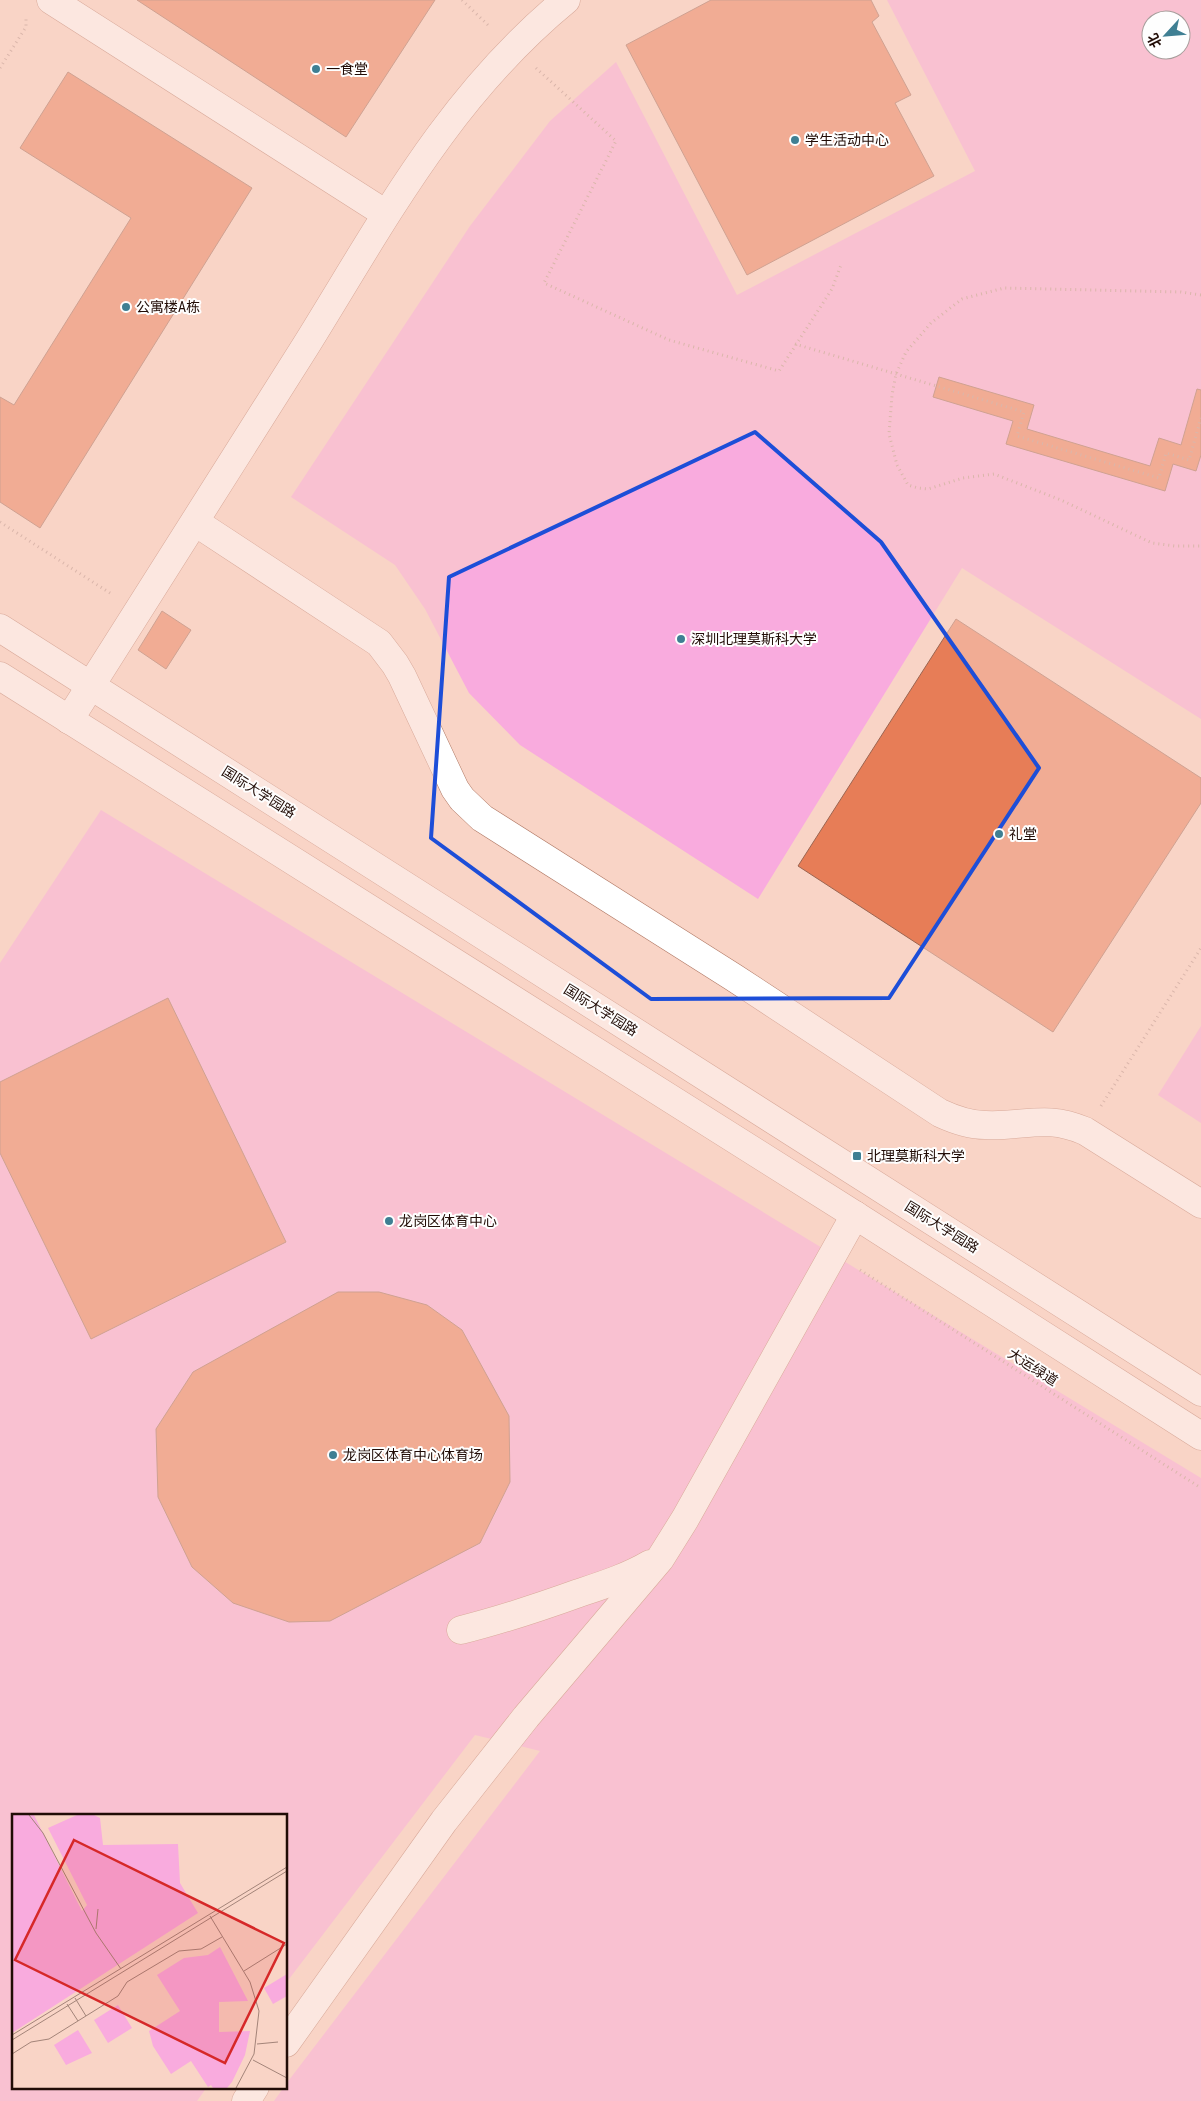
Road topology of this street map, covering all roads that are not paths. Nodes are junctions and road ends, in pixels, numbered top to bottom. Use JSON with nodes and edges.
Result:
{"nodes":[{"id":1,"x":51,"y":0,"type":"edge"},
{"id":2,"x":566,"y":0,"type":"edge"},
{"id":3,"x":386,"y":214,"type":"junction"},
{"id":4,"x":195,"y":522,"type":"junction"},
{"id":5,"x":0,"y":628,"type":"edge"},
{"id":6,"x":0,"y":676,"type":"edge"},
{"id":7,"x":91,"y":685,"type":"junction"},
{"id":8,"x":68,"y":720,"type":"junction"},
{"id":9,"x":1201,"y":1204,"type":"edge"},
{"id":10,"x":855,"y":1215,"type":"junction"},
{"id":11,"x":1201,"y":1392,"type":"edge"},
{"id":12,"x":1201,"y":1436,"type":"edge"},
{"id":13,"x":660,"y":1558,"type":"junction"},
{"id":14,"x":461,"y":1630,"type":"dead end"},
{"id":15,"x":288,"y":2039,"type":"edge"},
{"id":16,"x":254,"y":2088,"type":"edge"},
{"id":17,"x":246,"y":2101,"type":"edge"}],
"edges":[{"from":1,"to":3,"type":"street"},
{"from":2,"to":3,"type":"street"},
{"from":3,"to":4,"type":"street"},
{"from":4,"to":7,"type":"street"},
{"from":4,"to":9,"type":"street"},
{"from":5,"to":7,"type":"street","name":"国际大学园路"},
{"from":6,"to":8,"type":"street"},
{"from":7,"to":8,"type":"street"},
{"from":7,"to":11,"type":"street","name":"国际大学园路"},
{"from":8,"to":10,"type":"street"},
{"from":10,"to":12,"type":"street"},
{"from":10,"to":13,"type":"street"},
{"from":13,"to":14,"type":"street"},
{"from":13,"to":15,"type":"street"},
{"from":16,"to":17,"type":"street"}]}
